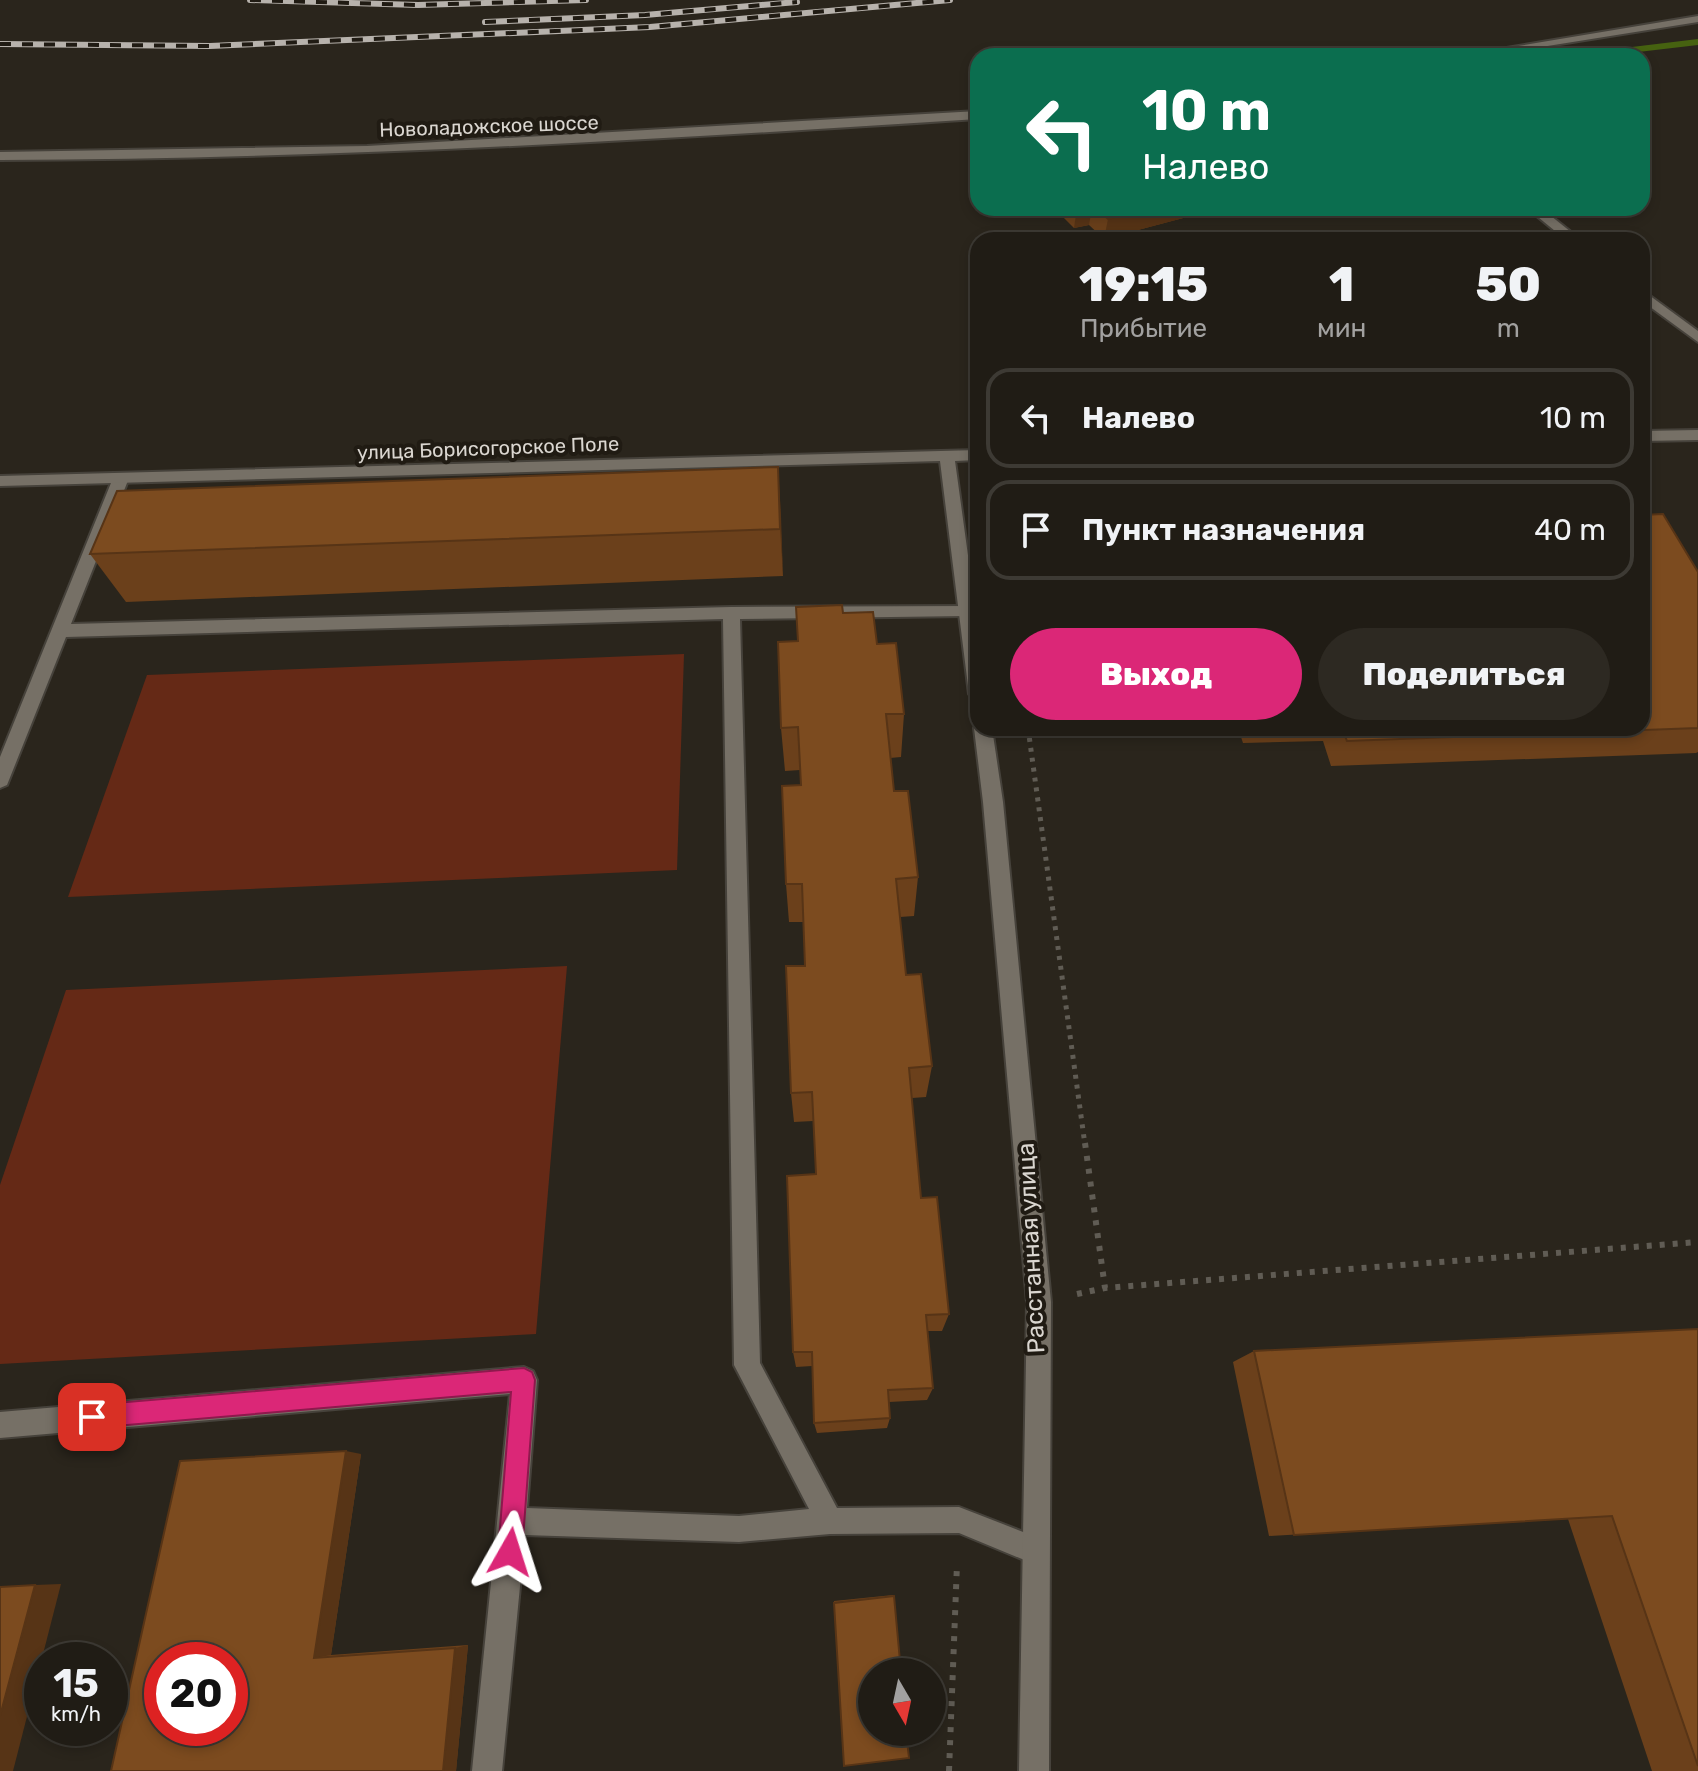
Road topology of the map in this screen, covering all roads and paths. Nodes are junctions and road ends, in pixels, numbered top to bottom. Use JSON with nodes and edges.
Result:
{"nodes":[{"id":1,"x":1698,"y":19,"type":"edge"},
{"id":2,"x":1515,"y":48,"type":"edge"},
{"id":3,"x":970,"y":115,"type":"edge"},
{"id":4,"x":0,"y":156,"type":"edge"},
{"id":5,"x":1543,"y":216,"type":"edge"},
{"id":6,"x":1564,"y":232,"type":"edge"},
{"id":7,"x":1650,"y":300,"type":"edge"},
{"id":8,"x":1698,"y":338,"type":"edge"},
{"id":9,"x":1698,"y":435,"type":"edge"},
{"id":10,"x":1650,"y":436,"type":"edge"},
{"id":11,"x":970,"y":455,"type":"edge"},
{"id":12,"x":947,"y":456,"type":"junction"},
{"id":13,"x":121,"y":478,"type":"junction"},
{"id":14,"x":0,"y":481,"type":"edge"},
{"id":15,"x":966,"y":610,"type":"junction"},
{"id":16,"x":731,"y":613,"type":"junction"},
{"id":17,"x":60,"y":631,"type":"junction"},
{"id":18,"x":970,"y":638,"type":"edge"},
{"id":19,"x":984,"y":736,"type":"edge"},
{"id":20,"x":1029,"y":736,"type":"edge"},
{"id":21,"x":0,"y":780,"type":"edge"},
{"id":22,"x":1698,"y":1242,"type":"edge"},
{"id":23,"x":1105,"y":1288,"type":"junction"},
{"id":24,"x":1039,"y":1302,"type":"junction"},
{"id":25,"x":0,"y":1425,"type":"edge"},
{"id":26,"x":959,"y":1520,"type":"junction"},
{"id":27,"x":513,"y":1521,"type":"junction"},
{"id":28,"x":830,"y":1521,"type":"junction"},
{"id":29,"x":1034,"y":1550,"type":"junction"},
{"id":30,"x":487,"y":1771,"type":"edge"},
{"id":31,"x":949,"y":1771,"type":"edge"},
{"id":32,"x":1034,"y":1771,"type":"edge"}],
"edges":[{"from":1,"to":2,"type":"street"},
{"from":3,"to":4,"type":"street","name":"Новоладожское шоссе"},
{"from":5,"to":6,"type":"street"},
{"from":7,"to":8,"type":"street"},
{"from":9,"to":10,"type":"street"},
{"from":11,"to":12,"type":"street","name":"улица Борисогорское Поле"},
{"from":12,"to":13,"type":"street","name":"улица Борисогорское Поле"},
{"from":12,"to":15,"type":"street"},
{"from":13,"to":14,"type":"street","name":"улица Борисогорское Поле"},
{"from":13,"to":17,"type":"street"},
{"from":15,"to":16,"type":"street"},
{"from":15,"to":18,"type":"street"},
{"from":16,"to":17,"type":"street"},
{"from":16,"to":28,"type":"street"},
{"from":17,"to":21,"type":"street"},
{"from":19,"to":24,"type":"street","name":"Расстанная улица"},
{"from":20,"to":23,"type":"path"},
{"from":22,"to":23,"type":"path"},
{"from":23,"to":24,"type":"path"},
{"from":24,"to":29,"type":"street","name":"Расстанная улица"},
{"from":25,"to":27,"type":"street"},
{"from":26,"to":28,"type":"street"},
{"from":26,"to":29,"type":"street"},
{"from":26,"to":31,"type":"path"},
{"from":27,"to":28,"type":"street"},
{"from":27,"to":30,"type":"street"},
{"from":29,"to":32,"type":"street","name":"Расстанная улица"}]}
